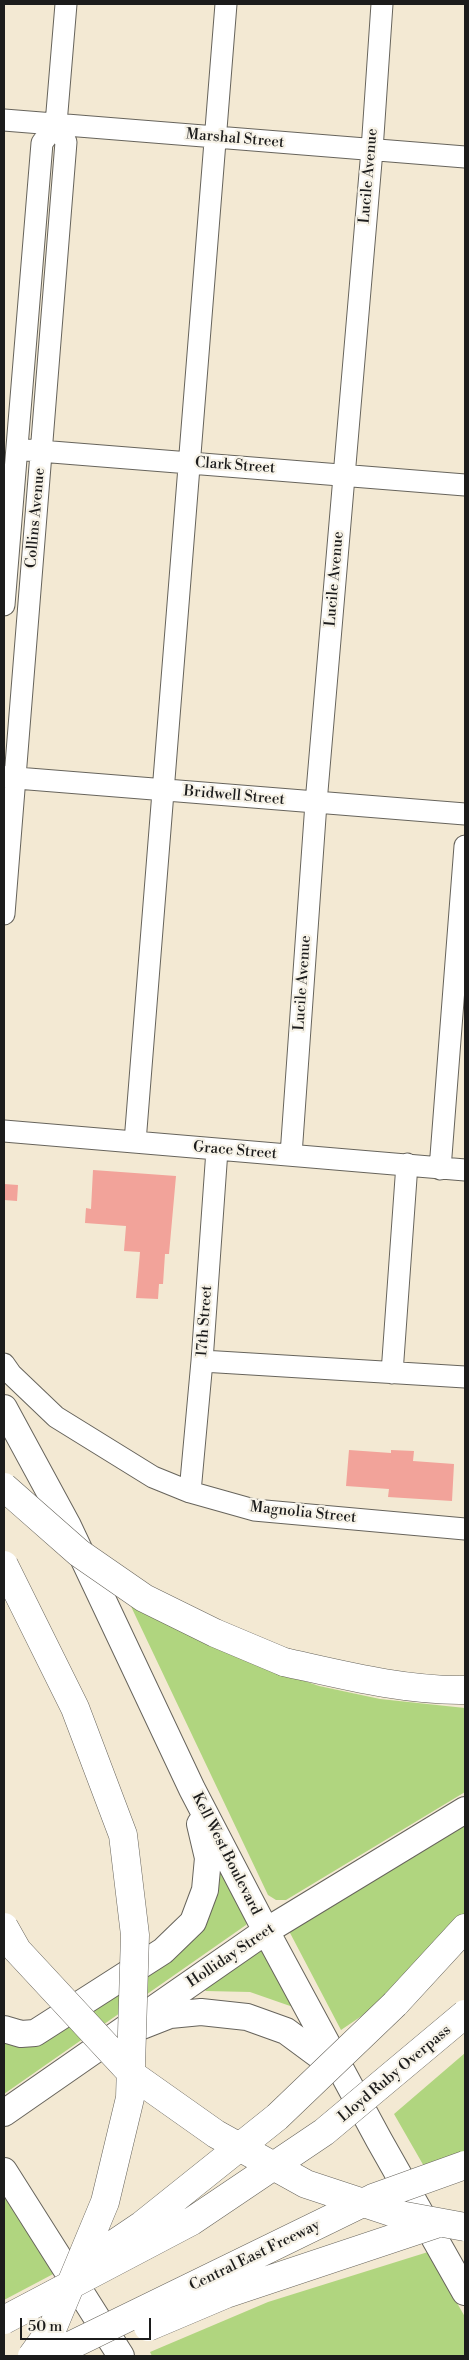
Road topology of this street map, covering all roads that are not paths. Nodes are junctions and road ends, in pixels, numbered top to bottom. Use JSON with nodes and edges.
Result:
{"nodes":[{"id":1,"x":66,"y":4,"type":"edge"},
{"id":2,"x":226,"y":4,"type":"edge"},
{"id":3,"x":382,"y":4,"type":"edge"},
{"id":4,"x":4,"y":120,"type":"edge"},
{"id":5,"x":56,"y":124,"type":"junction"},
{"id":6,"x":216,"y":137,"type":"junction"},
{"id":7,"x":372,"y":150,"type":"junction"},
{"id":8,"x":465,"y":157,"type":"edge"},
{"id":9,"x":10,"y":449,"type":"edge"},
{"id":10,"x":41,"y":451,"type":"junction"},
{"id":11,"x":190,"y":462,"type":"junction"},
{"id":12,"x":344,"y":474,"type":"junction"},
{"id":13,"x":465,"y":485,"type":"edge"},
{"id":14,"x":4,"y":605,"type":"edge"},
{"id":15,"x":9,"y":778,"type":"edge"},
{"id":16,"x":164,"y":790,"type":"junction"},
{"id":17,"x":316,"y":803,"type":"junction"},
{"id":18,"x":465,"y":814,"type":"edge"},
{"id":19,"x":465,"y":846,"type":"edge"},
{"id":20,"x":4,"y":914,"type":"edge"},
{"id":21,"x":4,"y":1131,"type":"edge"},
{"id":22,"x":135,"y":1142,"type":"junction"},
{"id":23,"x":217,"y":1150,"type":"junction"},
{"id":24,"x":291,"y":1156,"type":"junction"},
{"id":25,"x":407,"y":1164,"type":"junction"},
{"id":26,"x":440,"y":1169,"type":"junction"},
{"id":27,"x":465,"y":1170,"type":"edge"},
{"id":28,"x":202,"y":1361,"type":"junction"},
{"id":29,"x":4,"y":1364,"type":"edge"},
{"id":30,"x":392,"y":1373,"type":"junction"},
{"id":31,"x":465,"y":1377,"type":"edge"},
{"id":32,"x":4,"y":1408,"type":"edge"},
{"id":33,"x":4,"y":1487,"type":"edge"},
{"id":34,"x":190,"y":1492,"type":"junction"},
{"id":35,"x":465,"y":1529,"type":"edge"},
{"id":36,"x":4,"y":1565,"type":"edge"},
{"id":37,"x":465,"y":1690,"type":"edge"},
{"id":38,"x":192,"y":1789,"type":"junction"},
{"id":39,"x":465,"y":1810,"type":"edge"},
{"id":40,"x":4,"y":1927,"type":"edge"},
{"id":41,"x":465,"y":1928,"type":"edge"},
{"id":42,"x":266,"y":1931,"type":"junction"},
{"id":43,"x":465,"y":2014,"type":"edge"},
{"id":44,"x":4,"y":2029,"type":"edge"},
{"id":45,"x":111,"y":2038,"type":"junction"},
{"id":46,"x":342,"y":2073,"type":"junction"},
{"id":47,"x":4,"y":2113,"type":"edge"},
{"id":48,"x":465,"y":2165,"type":"edge"},
{"id":49,"x":4,"y":2171,"type":"edge"},
{"id":50,"x":465,"y":2214,"type":"edge"},
{"id":51,"x":465,"y":2228,"type":"edge"},
{"id":52,"x":465,"y":2292,"type":"edge"},
{"id":53,"x":4,"y":2319,"type":"edge"},
{"id":54,"x":32,"y":2356,"type":"edge"},
{"id":55,"x":49,"y":2356,"type":"edge"},
{"id":56,"x":80,"y":2356,"type":"edge"},
{"id":57,"x":121,"y":2356,"type":"edge"}],
"edges":[{"from":1,"to":5,"type":"street","name":"Collins Avenue"},
{"from":2,"to":6,"type":"street"},
{"from":3,"to":7,"type":"street","name":"Lucile Avenue"},
{"from":4,"to":5,"type":"street","name":"Marshal Street"},
{"from":5,"to":6,"type":"street","name":"Marshal Street"},
{"from":5,"to":9,"type":"street","name":"Collins Avenue"},
{"from":5,"to":10,"type":"street","name":"Collins Avenue"},
{"from":6,"to":7,"type":"street","name":"Marshal Street"},
{"from":6,"to":11,"type":"street"},
{"from":7,"to":8,"type":"street","name":"Marshal Street"},
{"from":7,"to":12,"type":"street","name":"Lucile Avenue"},
{"from":9,"to":10,"type":"street","name":"Clark Street"},
{"from":9,"to":14,"type":"street","name":"Collins Avenue"},
{"from":10,"to":11,"type":"street","name":"Clark Street"},
{"from":10,"to":15,"type":"street","name":"Collins Avenue"},
{"from":11,"to":12,"type":"street","name":"Clark Street"},
{"from":11,"to":16,"type":"street"},
{"from":12,"to":13,"type":"street","name":"Clark Street"},
{"from":12,"to":17,"type":"street","name":"Lucile Avenue"},
{"from":15,"to":16,"type":"street","name":"Bridwell Street"},
{"from":15,"to":20,"type":"street","name":"Collins Avenue"},
{"from":16,"to":17,"type":"street","name":"Bridwell Street"},
{"from":16,"to":22,"type":"street"},
{"from":17,"to":18,"type":"street","name":"Bridwell Street"},
{"from":17,"to":24,"type":"street","name":"Lucile Avenue"},
{"from":19,"to":26,"type":"street"},
{"from":21,"to":22,"type":"street","name":"Grace Street"},
{"from":22,"to":23,"type":"street","name":"Grace Street"},
{"from":23,"to":24,"type":"street","name":"Grace Street"},
{"from":23,"to":28,"type":"street","name":"17th Street"},
{"from":24,"to":25,"type":"street","name":"Grace Street"},
{"from":25,"to":26,"type":"street","name":"Grace Street"},
{"from":25,"to":30,"type":"street"},
{"from":26,"to":27,"type":"street","name":"Grace Street"},
{"from":28,"to":30,"type":"street"},
{"from":28,"to":34,"type":"street","name":"17th Street"},
{"from":29,"to":34,"type":"street","name":"Magnolia Street"},
{"from":30,"to":31,"type":"street"},
{"from":32,"to":38,"type":"main road","name":"Kell West Boulevard"},
{"from":33,"to":37,"type":"highway","bridge":true},
{"from":34,"to":35,"type":"street","name":"Magnolia Street"},
{"from":36,"to":54,"type":"highway","bridge":true},
{"from":38,"to":42,"type":"main road","name":"Kell West Boulevard"},
{"from":38,"to":44,"type":"main road"},
{"from":39,"to":42,"type":"main road","name":"Holliday Street"},
{"from":40,"to":51,"type":"highway","bridge":true},
{"from":41,"to":53,"type":"highway","bridge":true},
{"from":42,"to":45,"type":"main road","name":"Holliday Street"},
{"from":42,"to":46,"type":"main road","name":"Kell West Boulevard"},
{"from":43,"to":53,"type":"highway","name":"Lloyd Ruby Overpass","bridge":true},
{"from":45,"to":46,"type":"main road"},
{"from":45,"to":47,"type":"main road","name":"Holliday Street"},
{"from":46,"to":52,"type":"main road","name":"Kell West Boulevard"},
{"from":48,"to":55,"type":"highway","name":"Central East Freeway","bridge":true},
{"from":49,"to":57,"type":"main road"},
{"from":50,"to":56,"type":"highway","bridge":true}]}
